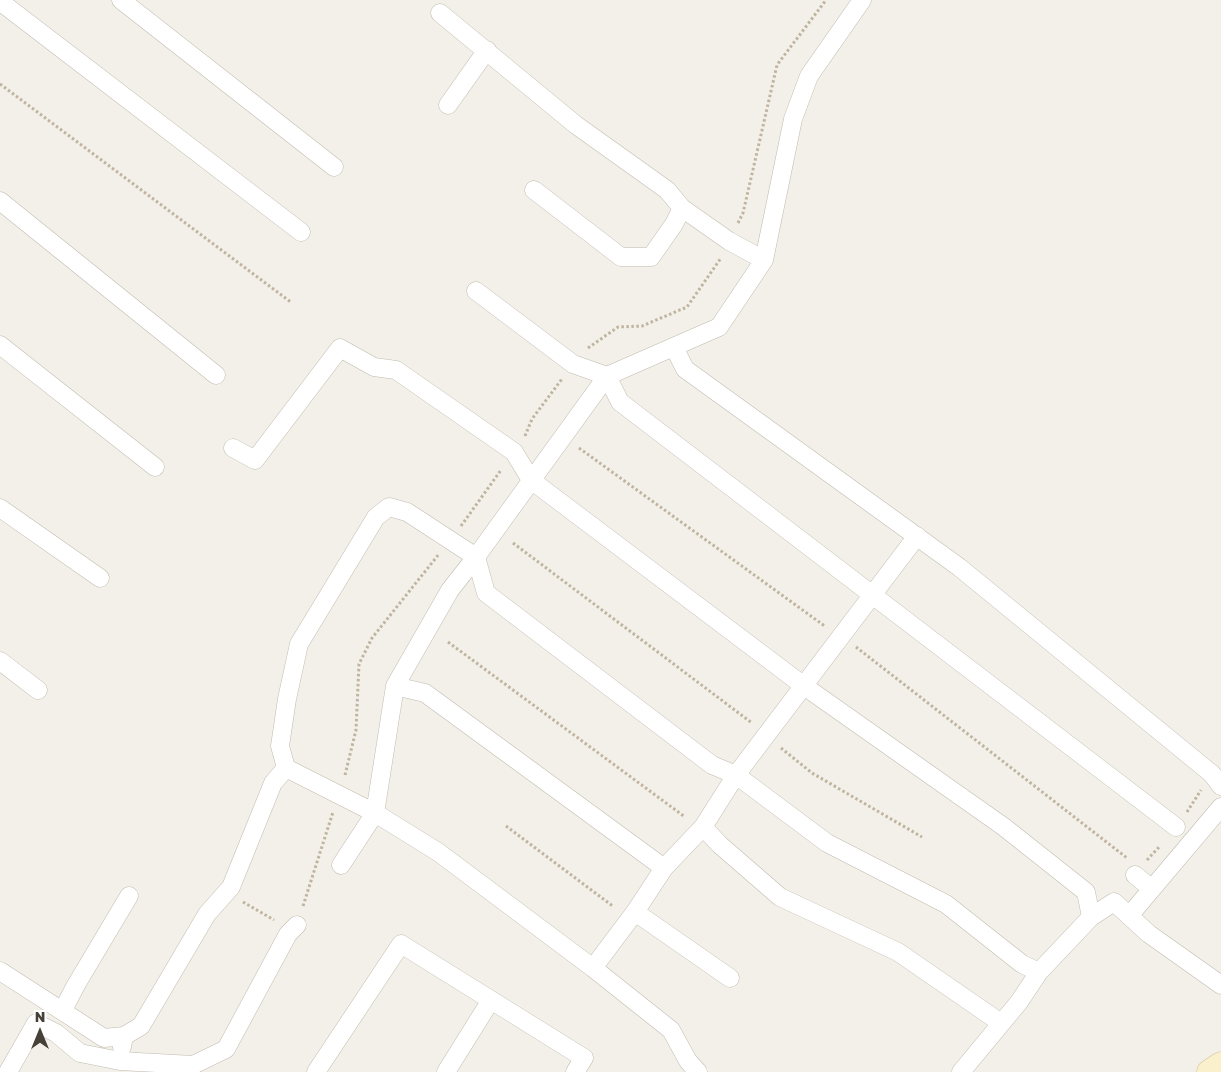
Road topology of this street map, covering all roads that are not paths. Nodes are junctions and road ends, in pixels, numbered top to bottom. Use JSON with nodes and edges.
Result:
{"nodes":[{"id":1,"x":122,"y":0,"type":"edge"},
{"id":2,"x":862,"y":0,"type":"edge"},
{"id":3,"x":2,"y":3,"type":"edge"},
{"id":4,"x":440,"y":13,"type":"dead end"},
{"id":5,"x":487,"y":50,"type":"junction"},
{"id":6,"x":448,"y":105,"type":"dead end"},
{"id":7,"x":334,"y":167,"type":"dead end"},
{"id":8,"x":534,"y":190,"type":"dead end"},
{"id":9,"x":0,"y":201,"type":"edge"},
{"id":10,"x":682,"y":208,"type":"junction"},
{"id":11,"x":301,"y":232,"type":"dead end"},
{"id":12,"x":764,"y":260,"type":"junction"},
{"id":13,"x":476,"y":291,"type":"dead end"},
{"id":14,"x":0,"y":345,"type":"edge"},
{"id":15,"x":674,"y":347,"type":"junction"},
{"id":16,"x":216,"y":375,"type":"dead end"},
{"id":17,"x":607,"y":376,"type":"junction"},
{"id":18,"x":232,"y":448,"type":"dead end"},
{"id":19,"x":155,"y":467,"type":"dead end"},
{"id":20,"x":531,"y":480,"type":"junction"},
{"id":21,"x":0,"y":508,"type":"edge"},
{"id":22,"x":917,"y":536,"type":"junction"},
{"id":23,"x":476,"y":557,"type":"junction"},
{"id":24,"x":100,"y":578,"type":"dead end"},
{"id":25,"x":873,"y":594,"type":"junction"},
{"id":26,"x":0,"y":661,"type":"edge"},
{"id":27,"x":395,"y":686,"type":"junction"},
{"id":28,"x":804,"y":686,"type":"junction"},
{"id":29,"x":38,"y":690,"type":"dead end"},
{"id":30,"x":286,"y":768,"type":"junction"},
{"id":31,"x":736,"y":775,"type":"junction"},
{"id":32,"x":1221,"y":786,"type":"edge"},
{"id":33,"x":1221,"y":808,"type":"edge"},
{"id":34,"x":375,"y":813,"type":"junction"},
{"id":35,"x":703,"y":827,"type":"junction"},
{"id":36,"x":1176,"y":827,"type":"dead end"},
{"id":37,"x":341,"y":865,"type":"dead end"},
{"id":38,"x":664,"y":868,"type":"junction"},
{"id":39,"x":1135,"y":875,"type":"road end"},
{"id":40,"x":1152,"y":889,"type":"junction"},
{"id":41,"x":129,"y":896,"type":"dead end"},
{"id":42,"x":636,"y":912,"type":"junction"},
{"id":43,"x":1091,"y":916,"type":"junction"},
{"id":44,"x":1129,"y":916,"type":"junction"},
{"id":45,"x":297,"y":925,"type":"road end"},
{"id":46,"x":593,"y":968,"type":"junction"},
{"id":47,"x":0,"y":971,"type":"edge"},
{"id":48,"x":1039,"y":972,"type":"junction"},
{"id":49,"x":730,"y":978,"type":"dead end"},
{"id":50,"x":1221,"y":985,"type":"edge"},
{"id":51,"x":491,"y":1000,"type":"junction"},
{"id":52,"x":63,"y":1010,"type":"junction"},
{"id":53,"x":1001,"y":1023,"type":"junction"},
{"id":54,"x":124,"y":1036,"type":"junction"},
{"id":55,"x":120,"y":1061,"type":"junction"},
{"id":56,"x":1221,"y":1064,"type":"edge"},
{"id":57,"x":8,"y":1072,"type":"edge"},
{"id":58,"x":316,"y":1072,"type":"edge"},
{"id":59,"x":446,"y":1072,"type":"edge"},
{"id":60,"x":575,"y":1072,"type":"edge"},
{"id":61,"x":698,"y":1072,"type":"edge"},
{"id":62,"x":961,"y":1072,"type":"edge"},
{"id":63,"x":1209,"y":1072,"type":"edge"}],
"edges":[{"from":1,"to":7,"type":"street"},
{"from":2,"to":12,"type":"street"},
{"from":3,"to":11,"type":"street"},
{"from":4,"to":5,"type":"street"},
{"from":5,"to":6,"type":"street"},
{"from":5,"to":10,"type":"street"},
{"from":8,"to":10,"type":"street"},
{"from":9,"to":16,"type":"street"},
{"from":10,"to":12,"type":"street"},
{"from":12,"to":15,"type":"street"},
{"from":13,"to":17,"type":"street"},
{"from":14,"to":19,"type":"street"},
{"from":15,"to":17,"type":"street"},
{"from":15,"to":22,"type":"street"},
{"from":17,"to":20,"type":"street"},
{"from":17,"to":25,"type":"street"},
{"from":18,"to":20,"type":"street"},
{"from":20,"to":23,"type":"street"},
{"from":20,"to":28,"type":"street"},
{"from":21,"to":24,"type":"street"},
{"from":22,"to":25,"type":"street"},
{"from":22,"to":32,"type":"street"},
{"from":23,"to":27,"type":"street"},
{"from":23,"to":30,"type":"street"},
{"from":23,"to":31,"type":"street"},
{"from":25,"to":28,"type":"street"},
{"from":25,"to":36,"type":"street"},
{"from":26,"to":29,"type":"street"},
{"from":27,"to":34,"type":"street"},
{"from":27,"to":38,"type":"street"},
{"from":28,"to":31,"type":"street"},
{"from":28,"to":43,"type":"street"},
{"from":30,"to":34,"type":"street"},
{"from":30,"to":54,"type":"street"},
{"from":31,"to":35,"type":"street"},
{"from":31,"to":48,"type":"street"},
{"from":33,"to":40,"type":"street"},
{"from":34,"to":37,"type":"street"},
{"from":34,"to":46,"type":"street"},
{"from":35,"to":38,"type":"street"},
{"from":35,"to":53,"type":"street"},
{"from":38,"to":42,"type":"street"},
{"from":39,"to":40,"type":"street"},
{"from":40,"to":44,"type":"street"},
{"from":41,"to":52,"type":"street"},
{"from":42,"to":46,"type":"street"},
{"from":42,"to":49,"type":"street"},
{"from":43,"to":44,"type":"street"},
{"from":43,"to":48,"type":"street"},
{"from":44,"to":50,"type":"street"},
{"from":45,"to":55,"type":"street"},
{"from":46,"to":61,"type":"street"},
{"from":47,"to":52,"type":"street"},
{"from":48,"to":53,"type":"street"},
{"from":51,"to":58,"type":"street"},
{"from":51,"to":59,"type":"street"},
{"from":51,"to":60,"type":"street"},
{"from":52,"to":54,"type":"street"},
{"from":53,"to":62,"type":"street"},
{"from":54,"to":55,"type":"street"},
{"from":55,"to":57,"type":"street"},
{"from":56,"to":63,"type":"main road"}]}
